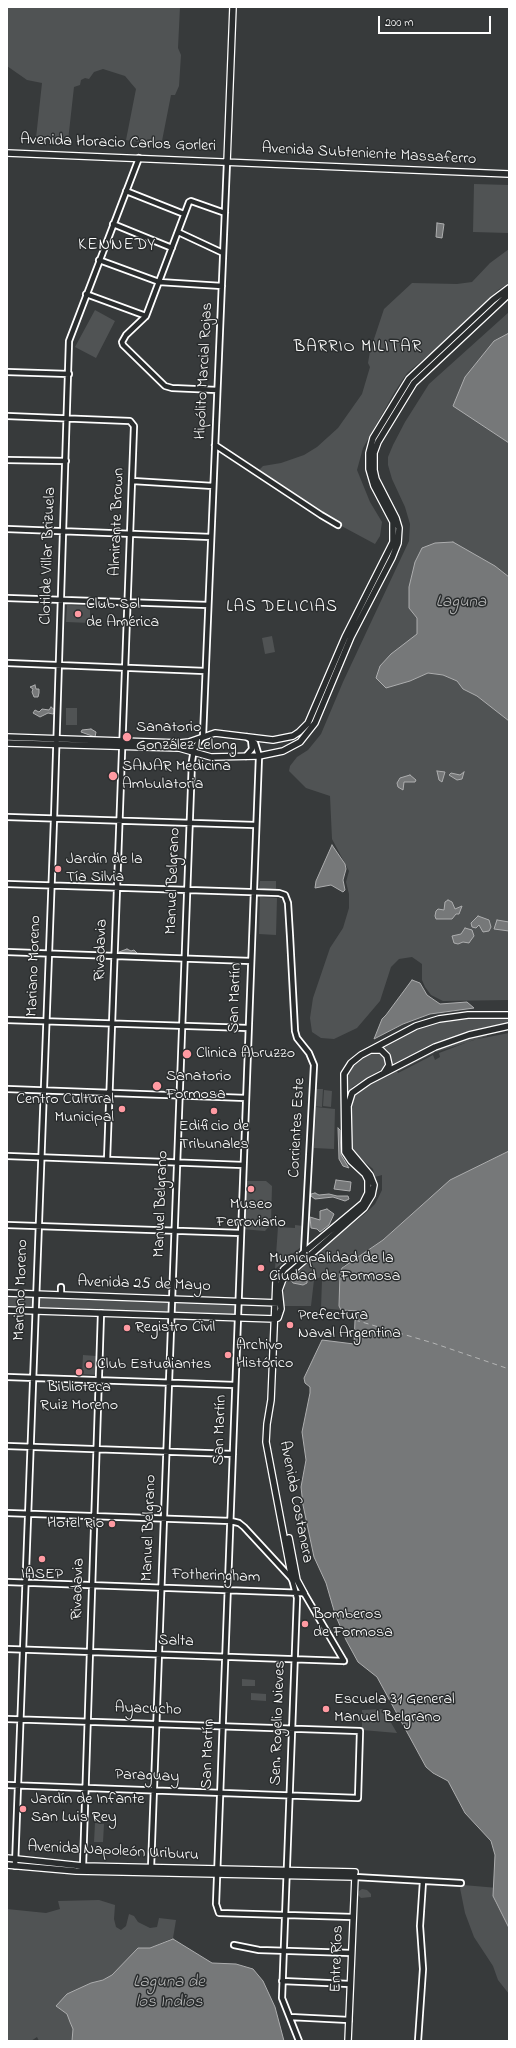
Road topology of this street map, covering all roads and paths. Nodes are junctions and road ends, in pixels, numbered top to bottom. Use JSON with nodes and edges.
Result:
{"nodes":[{"id":1,"x":234,"y":7,"type":"edge"},
{"id":2,"x":7,"y":153,"type":"edge"},
{"id":3,"x":139,"y":158,"type":"junction"},
{"id":4,"x":227,"y":162,"type":"junction"},
{"id":5,"x":509,"y":174,"type":"edge"},
{"id":6,"x":126,"y":191,"type":"junction"},
{"id":7,"x":225,"y":213,"type":"junction"},
{"id":8,"x":184,"y":214,"type":"junction"},
{"id":9,"x":113,"y":224,"type":"junction"},
{"id":10,"x":178,"y":232,"type":"junction"},
{"id":11,"x":172,"y":248,"type":"junction"},
{"id":12,"x":223,"y":253,"type":"junction"},
{"id":13,"x":99,"y":260,"type":"junction"},
{"id":14,"x":159,"y":282,"type":"junction"},
{"id":15,"x":222,"y":286,"type":"junction"},
{"id":16,"x":509,"y":288,"type":"edge"},
{"id":17,"x":86,"y":294,"type":"junction"},
{"id":18,"x":509,"y":294,"type":"edge"},
{"id":19,"x":146,"y":316,"type":"junction"},
{"id":20,"x":7,"y":372,"type":"edge"},
{"id":21,"x":69,"y":374,"type":"junction"},
{"id":22,"x":217,"y":390,"type":"junction"},
{"id":23,"x":7,"y":416,"type":"edge"},
{"id":24,"x":67,"y":418,"type":"junction"},
{"id":25,"x":215,"y":445,"type":"junction"},
{"id":26,"x":7,"y":460,"type":"edge"},
{"id":27,"x":66,"y":461,"type":"junction"},
{"id":28,"x":132,"y":481,"type":"junction"},
{"id":29,"x":213,"y":486,"type":"junction"},
{"id":30,"x":338,"y":525,"type":"dead end"},
{"id":31,"x":7,"y":529,"type":"edge"},
{"id":32,"x":63,"y":531,"type":"junction"},
{"id":33,"x":130,"y":534,"type":"junction"},
{"id":34,"x":211,"y":537,"type":"junction"},
{"id":35,"x":7,"y":598,"type":"edge"},
{"id":36,"x":61,"y":599,"type":"junction"},
{"id":37,"x":128,"y":602,"type":"junction"},
{"id":38,"x":208,"y":605,"type":"junction"},
{"id":39,"x":7,"y":663,"type":"edge"},
{"id":40,"x":58,"y":665,"type":"junction"},
{"id":41,"x":125,"y":668,"type":"junction"},
{"id":42,"x":205,"y":671,"type":"junction"},
{"id":43,"x":203,"y":736,"type":"junction"},
{"id":44,"x":245,"y":736,"type":"junction"},
{"id":45,"x":7,"y":737,"type":"edge"},
{"id":46,"x":251,"y":739,"type":"junction"},
{"id":47,"x":55,"y":742,"type":"junction"},
{"id":48,"x":7,"y":743,"type":"edge"},
{"id":49,"x":123,"y":744,"type":"junction"},
{"id":50,"x":175,"y":745,"type":"junction"},
{"id":51,"x":193,"y":752,"type":"junction"},
{"id":52,"x":246,"y":756,"type":"junction"},
{"id":53,"x":259,"y":756,"type":"junction"},
{"id":54,"x":7,"y":817,"type":"edge"},
{"id":55,"x":54,"y":819,"type":"junction"},
{"id":56,"x":119,"y":821,"type":"junction"},
{"id":57,"x":189,"y":824,"type":"junction"},
{"id":58,"x":255,"y":825,"type":"junction"},
{"id":59,"x":7,"y":884,"type":"edge"},
{"id":60,"x":51,"y":886,"type":"junction"},
{"id":61,"x":118,"y":888,"type":"junction"},
{"id":62,"x":186,"y":891,"type":"junction"},
{"id":63,"x":253,"y":892,"type":"junction"},
{"id":64,"x":7,"y":952,"type":"edge"},
{"id":65,"x":47,"y":954,"type":"junction"},
{"id":66,"x":115,"y":956,"type":"junction"},
{"id":67,"x":184,"y":959,"type":"junction"},
{"id":68,"x":251,"y":961,"type":"junction"},
{"id":69,"x":509,"y":1015,"type":"edge"},
{"id":70,"x":7,"y":1020,"type":"edge"},
{"id":71,"x":46,"y":1022,"type":"junction"},
{"id":72,"x":113,"y":1024,"type":"junction"},
{"id":73,"x":509,"y":1026,"type":"edge"},
{"id":74,"x":182,"y":1027,"type":"junction"},
{"id":75,"x":248,"y":1028,"type":"junction"},
{"id":76,"x":370,"y":1050,"type":"junction"},
{"id":77,"x":384,"y":1073,"type":"junction"},
{"id":78,"x":7,"y":1090,"type":"edge"},
{"id":79,"x":43,"y":1091,"type":"junction"},
{"id":80,"x":110,"y":1093,"type":"junction"},
{"id":81,"x":179,"y":1096,"type":"junction"},
{"id":82,"x":246,"y":1098,"type":"junction"},
{"id":83,"x":7,"y":1156,"type":"edge"},
{"id":84,"x":40,"y":1158,"type":"junction"},
{"id":85,"x":108,"y":1160,"type":"junction"},
{"id":86,"x":177,"y":1162,"type":"junction"},
{"id":87,"x":243,"y":1165,"type":"junction"},
{"id":88,"x":7,"y":1225,"type":"edge"},
{"id":89,"x":38,"y":1226,"type":"junction"},
{"id":90,"x":174,"y":1231,"type":"junction"},
{"id":91,"x":241,"y":1233,"type":"junction"},
{"id":92,"x":306,"y":1255,"type":"junction"},
{"id":93,"x":61,"y":1287,"type":"dead end"},
{"id":94,"x":7,"y":1293,"type":"edge"},
{"id":95,"x":35,"y":1294,"type":"junction"},
{"id":96,"x":60,"y":1295,"type":"junction"},
{"id":97,"x":172,"y":1299,"type":"junction"},
{"id":98,"x":238,"y":1301,"type":"junction"},
{"id":99,"x":277,"y":1302,"type":"junction"},
{"id":100,"x":7,"y":1310,"type":"edge"},
{"id":101,"x":35,"y":1311,"type":"junction"},
{"id":102,"x":101,"y":1313,"type":"junction"},
{"id":103,"x":171,"y":1316,"type":"junction"},
{"id":104,"x":237,"y":1318,"type":"junction"},
{"id":105,"x":276,"y":1319,"type":"junction"},
{"id":106,"x":7,"y":1377,"type":"edge"},
{"id":107,"x":32,"y":1378,"type":"junction"},
{"id":108,"x":99,"y":1380,"type":"junction"},
{"id":109,"x":169,"y":1383,"type":"junction"},
{"id":110,"x":235,"y":1385,"type":"junction"},
{"id":111,"x":7,"y":1446,"type":"edge"},
{"id":112,"x":30,"y":1447,"type":"junction"},
{"id":113,"x":97,"y":1449,"type":"junction"},
{"id":114,"x":166,"y":1452,"type":"junction"},
{"id":115,"x":233,"y":1454,"type":"junction"},
{"id":116,"x":7,"y":1513,"type":"edge"},
{"id":117,"x":28,"y":1513,"type":"junction"},
{"id":118,"x":94,"y":1516,"type":"junction"},
{"id":119,"x":164,"y":1519,"type":"junction"},
{"id":120,"x":231,"y":1521,"type":"junction"},
{"id":121,"x":292,"y":1579,"type":"junction"},
{"id":122,"x":7,"y":1582,"type":"edge"},
{"id":123,"x":25,"y":1583,"type":"junction"},
{"id":124,"x":92,"y":1586,"type":"junction"},
{"id":125,"x":161,"y":1588,"type":"junction"},
{"id":126,"x":228,"y":1590,"type":"junction"},
{"id":127,"x":296,"y":1592,"type":"junction"},
{"id":128,"x":304,"y":1593,"type":"junction"},
{"id":129,"x":7,"y":1649,"type":"edge"},
{"id":130,"x":23,"y":1650,"type":"junction"},
{"id":131,"x":89,"y":1652,"type":"junction"},
{"id":132,"x":158,"y":1654,"type":"junction"},
{"id":133,"x":226,"y":1657,"type":"junction"},
{"id":134,"x":295,"y":1660,"type":"junction"},
{"id":135,"x":7,"y":1719,"type":"edge"},
{"id":136,"x":20,"y":1719,"type":"junction"},
{"id":137,"x":87,"y":1721,"type":"junction"},
{"id":138,"x":156,"y":1723,"type":"junction"},
{"id":139,"x":223,"y":1726,"type":"junction"},
{"id":140,"x":292,"y":1729,"type":"junction"},
{"id":141,"x":7,"y":1785,"type":"edge"},
{"id":142,"x":18,"y":1785,"type":"junction"},
{"id":143,"x":84,"y":1787,"type":"junction"},
{"id":144,"x":154,"y":1791,"type":"junction"},
{"id":145,"x":220,"y":1792,"type":"junction"},
{"id":146,"x":290,"y":1795,"type":"junction"},
{"id":147,"x":358,"y":1798,"type":"joint"},
{"id":148,"x":7,"y":1858,"type":"edge"},
{"id":149,"x":15,"y":1859,"type":"junction"},
{"id":150,"x":7,"y":1865,"type":"edge"},
{"id":151,"x":15,"y":1866,"type":"junction"},
{"id":152,"x":82,"y":1866,"type":"junction"},
{"id":153,"x":151,"y":1868,"type":"junction"},
{"id":154,"x":218,"y":1872,"type":"junction"},
{"id":155,"x":287,"y":1873,"type":"junction"},
{"id":156,"x":355,"y":1874,"type":"junction"},
{"id":157,"x":423,"y":1881,"type":"junction"},
{"id":158,"x":461,"y":1883,"type":"dead end"},
{"id":159,"x":285,"y":1915,"type":"junction"},
{"id":160,"x":353,"y":1917,"type":"junction"},
{"id":161,"x":234,"y":1945,"type":"dead end"},
{"id":162,"x":283,"y":1951,"type":"junction"},
{"id":163,"x":351,"y":1953,"type":"junction"},
{"id":164,"x":282,"y":1981,"type":"junction"},
{"id":165,"x":350,"y":1984,"type":"junction"},
{"id":166,"x":290,"y":2018,"type":"junction"},
{"id":167,"x":349,"y":2020,"type":"junction"},
{"id":168,"x":299,"y":2041,"type":"edge"},
{"id":169,"x":348,"y":2041,"type":"edge"},
{"id":170,"x":418,"y":2041,"type":"edge"}],
"edges":[{"from":1,"to":4,"type":"main road","name":"Hipólito Marcial Rojas"},
{"from":2,"to":3,"type":"main road","name":"Avenida Horacio Carlos Gorleri"},
{"from":3,"to":4,"type":"main road","name":"Avenida Horacio Carlos Gorleri"},
{"from":3,"to":6,"type":"street","name":"Clotilde Villar Brizuela"},
{"from":4,"to":5,"type":"main road","name":"Avenida Subteniente Massaferro"},
{"from":4,"to":7,"type":"street","name":"Hipólito Marcial Rojas"},
{"from":6,"to":8,"type":"street"},
{"from":6,"to":9,"type":"street","name":"Clotilde Villar Brizuela"},
{"from":7,"to":8,"type":"street"},
{"from":7,"to":12,"type":"street","name":"Hipólito Marcial Rojas"},
{"from":8,"to":10,"type":"street"},
{"from":9,"to":11,"type":"street"},
{"from":9,"to":13,"type":"street","name":"Clotilde Villar Brizuela"},
{"from":10,"to":11,"type":"street"},
{"from":10,"to":12,"type":"street"},
{"from":11,"to":14,"type":"street"},
{"from":12,"to":15,"type":"street","name":"Hipólito Marcial Rojas"},
{"from":13,"to":14,"type":"street"},
{"from":13,"to":17,"type":"street","name":"Clotilde Villar Brizuela"},
{"from":14,"to":15,"type":"street"},
{"from":14,"to":19,"type":"street"},
{"from":15,"to":22,"type":"street","name":"Hipólito Marcial Rojas"},
{"from":16,"to":44,"type":"main road"},
{"from":17,"to":19,"type":"street"},
{"from":17,"to":21,"type":"street","name":"Clotilde Villar Brizuela"},
{"from":18,"to":53,"type":"main road"},
{"from":19,"to":22,"type":"street"},
{"from":20,"to":21,"type":"street"},
{"from":21,"to":24,"type":"street","name":"Clotilde Villar Brizuela"},
{"from":22,"to":25,"type":"street","name":"Hipólito Marcial Rojas"},
{"from":23,"to":24,"type":"street"},
{"from":24,"to":27,"type":"street","name":"Clotilde Villar Brizuela"},
{"from":24,"to":28,"type":"street","name":"Almirante Brown"},
{"from":25,"to":29,"type":"street","name":"Hipólito Marcial Rojas"},
{"from":25,"to":30,"type":"street"},
{"from":26,"to":27,"type":"street"},
{"from":27,"to":32,"type":"street","name":"Clotilde Villar Brizuela"},
{"from":28,"to":29,"type":"street"},
{"from":28,"to":33,"type":"street","name":"Almirante Brown"},
{"from":29,"to":34,"type":"street","name":"Hipólito Marcial Rojas"},
{"from":31,"to":32,"type":"street"},
{"from":32,"to":33,"type":"street"},
{"from":32,"to":36,"type":"street","name":"Clotilde Villar Brizuela"},
{"from":33,"to":34,"type":"street"},
{"from":33,"to":37,"type":"street","name":"Almirante Brown"},
{"from":34,"to":38,"type":"street","name":"Hipólito Marcial Rojas"},
{"from":35,"to":36,"type":"street"},
{"from":36,"to":37,"type":"street"},
{"from":36,"to":40,"type":"street","name":"Clotilde Villar Brizuela"},
{"from":37,"to":38,"type":"street"},
{"from":37,"to":41,"type":"street","name":"Almirante Brown"},
{"from":38,"to":42,"type":"street","name":"Hipólito Marcial Rojas"},
{"from":39,"to":40,"type":"street"},
{"from":40,"to":41,"type":"street"},
{"from":40,"to":47,"type":"street","name":"Clotilde Villar Brizuela"},
{"from":41,"to":42,"type":"street"},
{"from":41,"to":49,"type":"street","name":"Almirante Brown"},
{"from":42,"to":43,"type":"street","name":"Hipólito Marcial Rojas"},
{"from":43,"to":44,"type":"main road"},
{"from":43,"to":50,"type":"main road"},
{"from":43,"to":51,"type":"street","name":"Manuel Belgrano"},
{"from":44,"to":46,"type":"street"},
{"from":45,"to":47,"type":"main road"},
{"from":46,"to":52,"type":"street"},
{"from":46,"to":53,"type":"street"},
{"from":47,"to":48,"type":"main road"},
{"from":47,"to":49,"type":"main road"},
{"from":47,"to":55,"type":"street","name":"Mariano Moreno"},
{"from":49,"to":50,"type":"main road"},
{"from":49,"to":56,"type":"street","name":"Rivadavia"},
{"from":50,"to":51,"type":"main road"},
{"from":51,"to":52,"type":"main road"},
{"from":51,"to":57,"type":"street","name":"Manuel Belgrano"},
{"from":52,"to":53,"type":"main road"},
{"from":53,"to":58,"type":"street","name":"San Martín"},
{"from":54,"to":55,"type":"street"},
{"from":55,"to":56,"type":"street"},
{"from":55,"to":60,"type":"street","name":"Mariano Moreno"},
{"from":56,"to":57,"type":"street"},
{"from":56,"to":61,"type":"street","name":"Rivadavia"},
{"from":57,"to":58,"type":"street"},
{"from":57,"to":62,"type":"street","name":"Manuel Belgrano"},
{"from":58,"to":63,"type":"street","name":"San Martín"},
{"from":59,"to":60,"type":"street"},
{"from":60,"to":61,"type":"street"},
{"from":60,"to":65,"type":"street","name":"Mariano Moreno"},
{"from":61,"to":62,"type":"street"},
{"from":61,"to":66,"type":"street","name":"Rivadavia"},
{"from":62,"to":63,"type":"street"},
{"from":62,"to":67,"type":"street","name":"Manuel Belgrano"},
{"from":63,"to":68,"type":"street","name":"San Martín"},
{"from":63,"to":92,"type":"street","name":"Corrientes Este"},
{"from":64,"to":65,"type":"street"},
{"from":65,"to":66,"type":"street"},
{"from":65,"to":71,"type":"street","name":"Mariano Moreno"},
{"from":66,"to":67,"type":"street"},
{"from":66,"to":72,"type":"street","name":"Rivadavia"},
{"from":67,"to":68,"type":"street"},
{"from":67,"to":74,"type":"street","name":"Manuel Belgrano"},
{"from":68,"to":75,"type":"street","name":"San Martín"},
{"from":69,"to":76,"type":"main road","name":"Avenida Costanera"},
{"from":70,"to":71,"type":"street"},
{"from":71,"to":72,"type":"street"},
{"from":71,"to":79,"type":"street","name":"Mariano Moreno"},
{"from":72,"to":74,"type":"street"},
{"from":72,"to":80,"type":"street","name":"Rivadavia"},
{"from":73,"to":77,"type":"main road","name":"Avenida Costanera"},
{"from":74,"to":75,"type":"street"},
{"from":74,"to":81,"type":"street","name":"Manuel Belgrano"},
{"from":75,"to":82,"type":"street","name":"San Martín"},
{"from":76,"to":77,"type":"main road"},
{"from":76,"to":92,"type":"main road","name":"Avenida Costanera"},
{"from":77,"to":92,"type":"main road","name":"Avenida Costanera"},
{"from":78,"to":79,"type":"street"},
{"from":79,"to":80,"type":"street"},
{"from":79,"to":84,"type":"street","name":"Mariano Moreno"},
{"from":80,"to":81,"type":"street"},
{"from":80,"to":85,"type":"street","name":"Rivadavia"},
{"from":81,"to":82,"type":"street"},
{"from":81,"to":86,"type":"street","name":"Manuel Belgrano"},
{"from":82,"to":87,"type":"street","name":"San Martín"},
{"from":83,"to":84,"type":"street"},
{"from":84,"to":85,"type":"street"},
{"from":84,"to":89,"type":"street","name":"Mariano Moreno"},
{"from":85,"to":86,"type":"street"},
{"from":86,"to":87,"type":"street"},
{"from":86,"to":90,"type":"street","name":"Manuel Belgrano"},
{"from":87,"to":91,"type":"street","name":"San Martín"},
{"from":88,"to":89,"type":"street"},
{"from":89,"to":90,"type":"street"},
{"from":89,"to":95,"type":"street","name":"Mariano Moreno"},
{"from":90,"to":91,"type":"street"},
{"from":90,"to":97,"type":"street","name":"Manuel Belgrano"},
{"from":91,"to":98,"type":"street","name":"San Martín"},
{"from":92,"to":99,"type":"main road","name":"Avenida Costanera"},
{"from":93,"to":96,"type":"street"},
{"from":94,"to":95,"type":"main road","name":"Avenida 25 de Mayo"},
{"from":95,"to":96,"type":"main road","name":"Avenida 25 de Mayo"},
{"from":95,"to":101,"type":"street","name":"Mariano Moreno"},
{"from":96,"to":97,"type":"main road","name":"Avenida 25 de Mayo"},
{"from":97,"to":98,"type":"main road","name":"Avenida 25 de Mayo"},
{"from":97,"to":103,"type":"street","name":"Manuel Belgrano"},
{"from":98,"to":99,"type":"main road","name":"Avenida 25 de Mayo"},
{"from":98,"to":104,"type":"street","name":"San Martín"},
{"from":99,"to":105,"type":"main road","name":"Avenida Costanera"},
{"from":100,"to":101,"type":"main road","name":"Avenida 25 de Mayo"},
{"from":101,"to":102,"type":"main road","name":"Avenida 25 de Mayo"},
{"from":101,"to":107,"type":"street","name":"Mariano Moreno"},
{"from":102,"to":103,"type":"main road","name":"Avenida 25 de Mayo"},
{"from":102,"to":108,"type":"street","name":"Rivadavia"},
{"from":103,"to":104,"type":"main road","name":"Avenida 25 de Mayo"},
{"from":103,"to":109,"type":"street","name":"Manuel Belgrano"},
{"from":104,"to":105,"type":"main road","name":"Avenida 25 de Mayo"},
{"from":104,"to":110,"type":"street","name":"San Martín"},
{"from":105,"to":121,"type":"main road","name":"Avenida Costanera"},
{"from":105,"to":128,"type":"main road","name":"Avenida Costanera"},
{"from":106,"to":107,"type":"street"},
{"from":107,"to":108,"type":"street"},
{"from":107,"to":112,"type":"street","name":"Mariano Moreno"},
{"from":108,"to":109,"type":"street"},
{"from":108,"to":113,"type":"street","name":"Rivadavia"},
{"from":109,"to":110,"type":"street"},
{"from":109,"to":114,"type":"street","name":"Manuel Belgrano"},
{"from":110,"to":115,"type":"street","name":"San Martín"},
{"from":111,"to":112,"type":"street"},
{"from":112,"to":113,"type":"street"},
{"from":112,"to":117,"type":"street","name":"Mariano Moreno"},
{"from":113,"to":114,"type":"street"},
{"from":113,"to":118,"type":"street","name":"Rivadavia"},
{"from":114,"to":115,"type":"street"},
{"from":114,"to":119,"type":"street","name":"Manuel Belgrano"},
{"from":115,"to":120,"type":"street","name":"San Martín"},
{"from":116,"to":117,"type":"street"},
{"from":117,"to":118,"type":"street"},
{"from":117,"to":123,"type":"street","name":"Mariano Moreno"},
{"from":118,"to":119,"type":"street"},
{"from":118,"to":124,"type":"street","name":"Rivadavia"},
{"from":119,"to":120,"type":"street"},
{"from":119,"to":125,"type":"street","name":"Manuel Belgrano"},
{"from":120,"to":121,"type":"street"},
{"from":120,"to":126,"type":"street","name":"San Martín"},
{"from":121,"to":127,"type":"street","name":"Sen. Rogelio Nieves"},
{"from":122,"to":123,"type":"street","name":"Fotheringham"},
{"from":123,"to":124,"type":"street","name":"Fotheringham"},
{"from":123,"to":130,"type":"street","name":"Mariano Moreno"},
{"from":124,"to":125,"type":"street","name":"Fotheringham"},
{"from":124,"to":131,"type":"street","name":"Rivadavia"},
{"from":125,"to":126,"type":"street","name":"Fotheringham"},
{"from":125,"to":132,"type":"street","name":"Manuel Belgrano"},
{"from":126,"to":127,"type":"street","name":"Fotheringham"},
{"from":126,"to":133,"type":"street","name":"San Martín"},
{"from":127,"to":128,"type":"street","name":"Fotheringham"},
{"from":127,"to":134,"type":"street","name":"Sen. Rogelio Nieves"},
{"from":128,"to":134,"type":"street","name":"Salta"},
{"from":129,"to":130,"type":"street","name":"Salta"},
{"from":130,"to":131,"type":"street","name":"Salta"},
{"from":130,"to":136,"type":"street","name":"Mariano Moreno"},
{"from":131,"to":132,"type":"street","name":"Salta"},
{"from":131,"to":137,"type":"street","name":"Rivadavia"},
{"from":132,"to":133,"type":"street","name":"Salta"},
{"from":132,"to":138,"type":"street","name":"Manuel Belgrano"},
{"from":133,"to":134,"type":"street","name":"Salta"},
{"from":133,"to":139,"type":"street","name":"San Martín"},
{"from":134,"to":140,"type":"street","name":"Sen. Rogelio Nieves"},
{"from":135,"to":136,"type":"street","name":"Ayacucho"},
{"from":136,"to":137,"type":"street","name":"Ayacucho"},
{"from":136,"to":142,"type":"street","name":"Mariano Moreno"},
{"from":137,"to":138,"type":"street","name":"Ayacucho"},
{"from":137,"to":143,"type":"street","name":"Rivadavia"},
{"from":138,"to":139,"type":"street","name":"Ayacucho"},
{"from":138,"to":144,"type":"street","name":"Manuel Belgrano"},
{"from":139,"to":140,"type":"street","name":"Ayacucho"},
{"from":139,"to":145,"type":"street","name":"San Martín"},
{"from":140,"to":146,"type":"street","name":"Sen. Rogelio Nieves"},
{"from":140,"to":147,"type":"street","name":"Ayacucho"},
{"from":141,"to":142,"type":"street","name":"Paraguay"},
{"from":142,"to":143,"type":"street","name":"Paraguay"},
{"from":142,"to":149,"type":"street","name":"Mariano Moreno"},
{"from":143,"to":144,"type":"street","name":"Paraguay"},
{"from":143,"to":152,"type":"street","name":"Rivadavia"},
{"from":144,"to":145,"type":"street","name":"Paraguay"},
{"from":144,"to":153,"type":"street","name":"Manuel Belgrano"},
{"from":145,"to":146,"type":"street","name":"Paraguay"},
{"from":145,"to":154,"type":"street","name":"San Martín"},
{"from":146,"to":147,"type":"street","name":"Paraguay"},
{"from":146,"to":155,"type":"street","name":"Sen. Rogelio Nieves"},
{"from":148,"to":149,"type":"main road","name":"Avenida Napoleón Uriburu"},
{"from":149,"to":151,"type":"street","name":"Mariano Moreno"},
{"from":149,"to":152,"type":"main road","name":"Avenida Napoleón Uriburu"},
{"from":150,"to":151,"type":"main road","name":"Avenida Napoleón Uriburu"},
{"from":151,"to":154,"type":"main road","name":"Avenida Napoleón Uriburu"},
{"from":152,"to":153,"type":"main road","name":"Avenida Napoleón Uriburu"},
{"from":153,"to":154,"type":"main road","name":"Avenida Napoleón Uriburu"},
{"from":154,"to":155,"type":"main road"},
{"from":154,"to":159,"type":"street","name":"San Martín"},
{"from":155,"to":156,"type":"main road"},
{"from":155,"to":159,"type":"street","name":"Sen. Rogelio Nieves"},
{"from":156,"to":157,"type":"street"},
{"from":156,"to":160,"type":"main road","name":"Entre Ríos"},
{"from":157,"to":158,"type":"street"},
{"from":157,"to":170,"type":"street"},
{"from":159,"to":160,"type":"street"},
{"from":159,"to":162,"type":"street","name":"Sen. Rogelio Nieves"},
{"from":160,"to":163,"type":"main road","name":"Entre Ríos"},
{"from":161,"to":162,"type":"street"},
{"from":162,"to":163,"type":"street"},
{"from":162,"to":164,"type":"street","name":"Sen. Rogelio Nieves"},
{"from":163,"to":165,"type":"main road","name":"Entre Ríos"},
{"from":164,"to":165,"type":"street"},
{"from":164,"to":166,"type":"street","name":"Sen. Rogelio Nieves"},
{"from":165,"to":167,"type":"main road","name":"Entre Ríos"},
{"from":166,"to":167,"type":"street"},
{"from":166,"to":168,"type":"street","name":"Sen. Rogelio Nieves"},
{"from":167,"to":169,"type":"main road","name":"Entre Ríos"}]}
